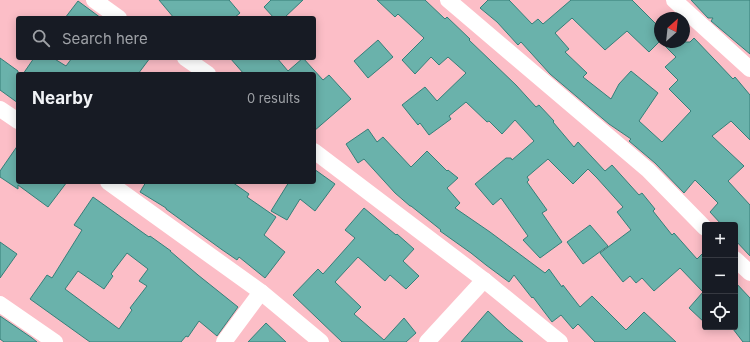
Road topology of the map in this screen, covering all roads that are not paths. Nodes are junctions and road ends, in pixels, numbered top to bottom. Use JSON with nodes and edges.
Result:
{"nodes":[{"id":1,"x":94,"y":0,"type":"edge"},
{"id":2,"x":448,"y":0,"type":"edge"},
{"id":3,"x":674,"y":0,"type":"edge"},
{"id":4,"x":116,"y":16,"type":"edge"},
{"id":5,"x":188,"y":60,"type":"edge"},
{"id":6,"x":750,"y":69,"type":"edge"},
{"id":7,"x":205,"y":72,"type":"edge"},
{"id":8,"x":0,"y":109,"type":"edge"},
{"id":9,"x":16,"y":120,"type":"edge"},
{"id":10,"x":316,"y":153,"type":"edge"},
{"id":11,"x":111,"y":184,"type":"edge"},
{"id":12,"x":702,"y":225,"type":"edge"},
{"id":13,"x":738,"y":262,"type":"edge"},
{"id":14,"x":750,"y":273,"type":"edge"},
{"id":15,"x":484,"y":280,"type":"junction"},
{"id":16,"x":261,"y":292,"type":"junction"},
{"id":17,"x":0,"y":304,"type":"edge"},
{"id":18,"x":55,"y":342,"type":"edge"},
{"id":19,"x":224,"y":342,"type":"edge"},
{"id":20,"x":321,"y":342,"type":"edge"},
{"id":21,"x":427,"y":342,"type":"edge"},
{"id":22,"x":560,"y":342,"type":"edge"}],
"edges":[{"from":1,"to":4,"type":"street"},
{"from":2,"to":12,"type":"street"},
{"from":3,"to":6,"type":"street"},
{"from":5,"to":7,"type":"street"},
{"from":8,"to":9,"type":"street"},
{"from":10,"to":15,"type":"street"},
{"from":11,"to":16,"type":"street"},
{"from":13,"to":14,"type":"street"},
{"from":15,"to":21,"type":"street"},
{"from":15,"to":22,"type":"street"},
{"from":16,"to":19,"type":"street"},
{"from":16,"to":20,"type":"street"},
{"from":17,"to":18,"type":"street"}]}
